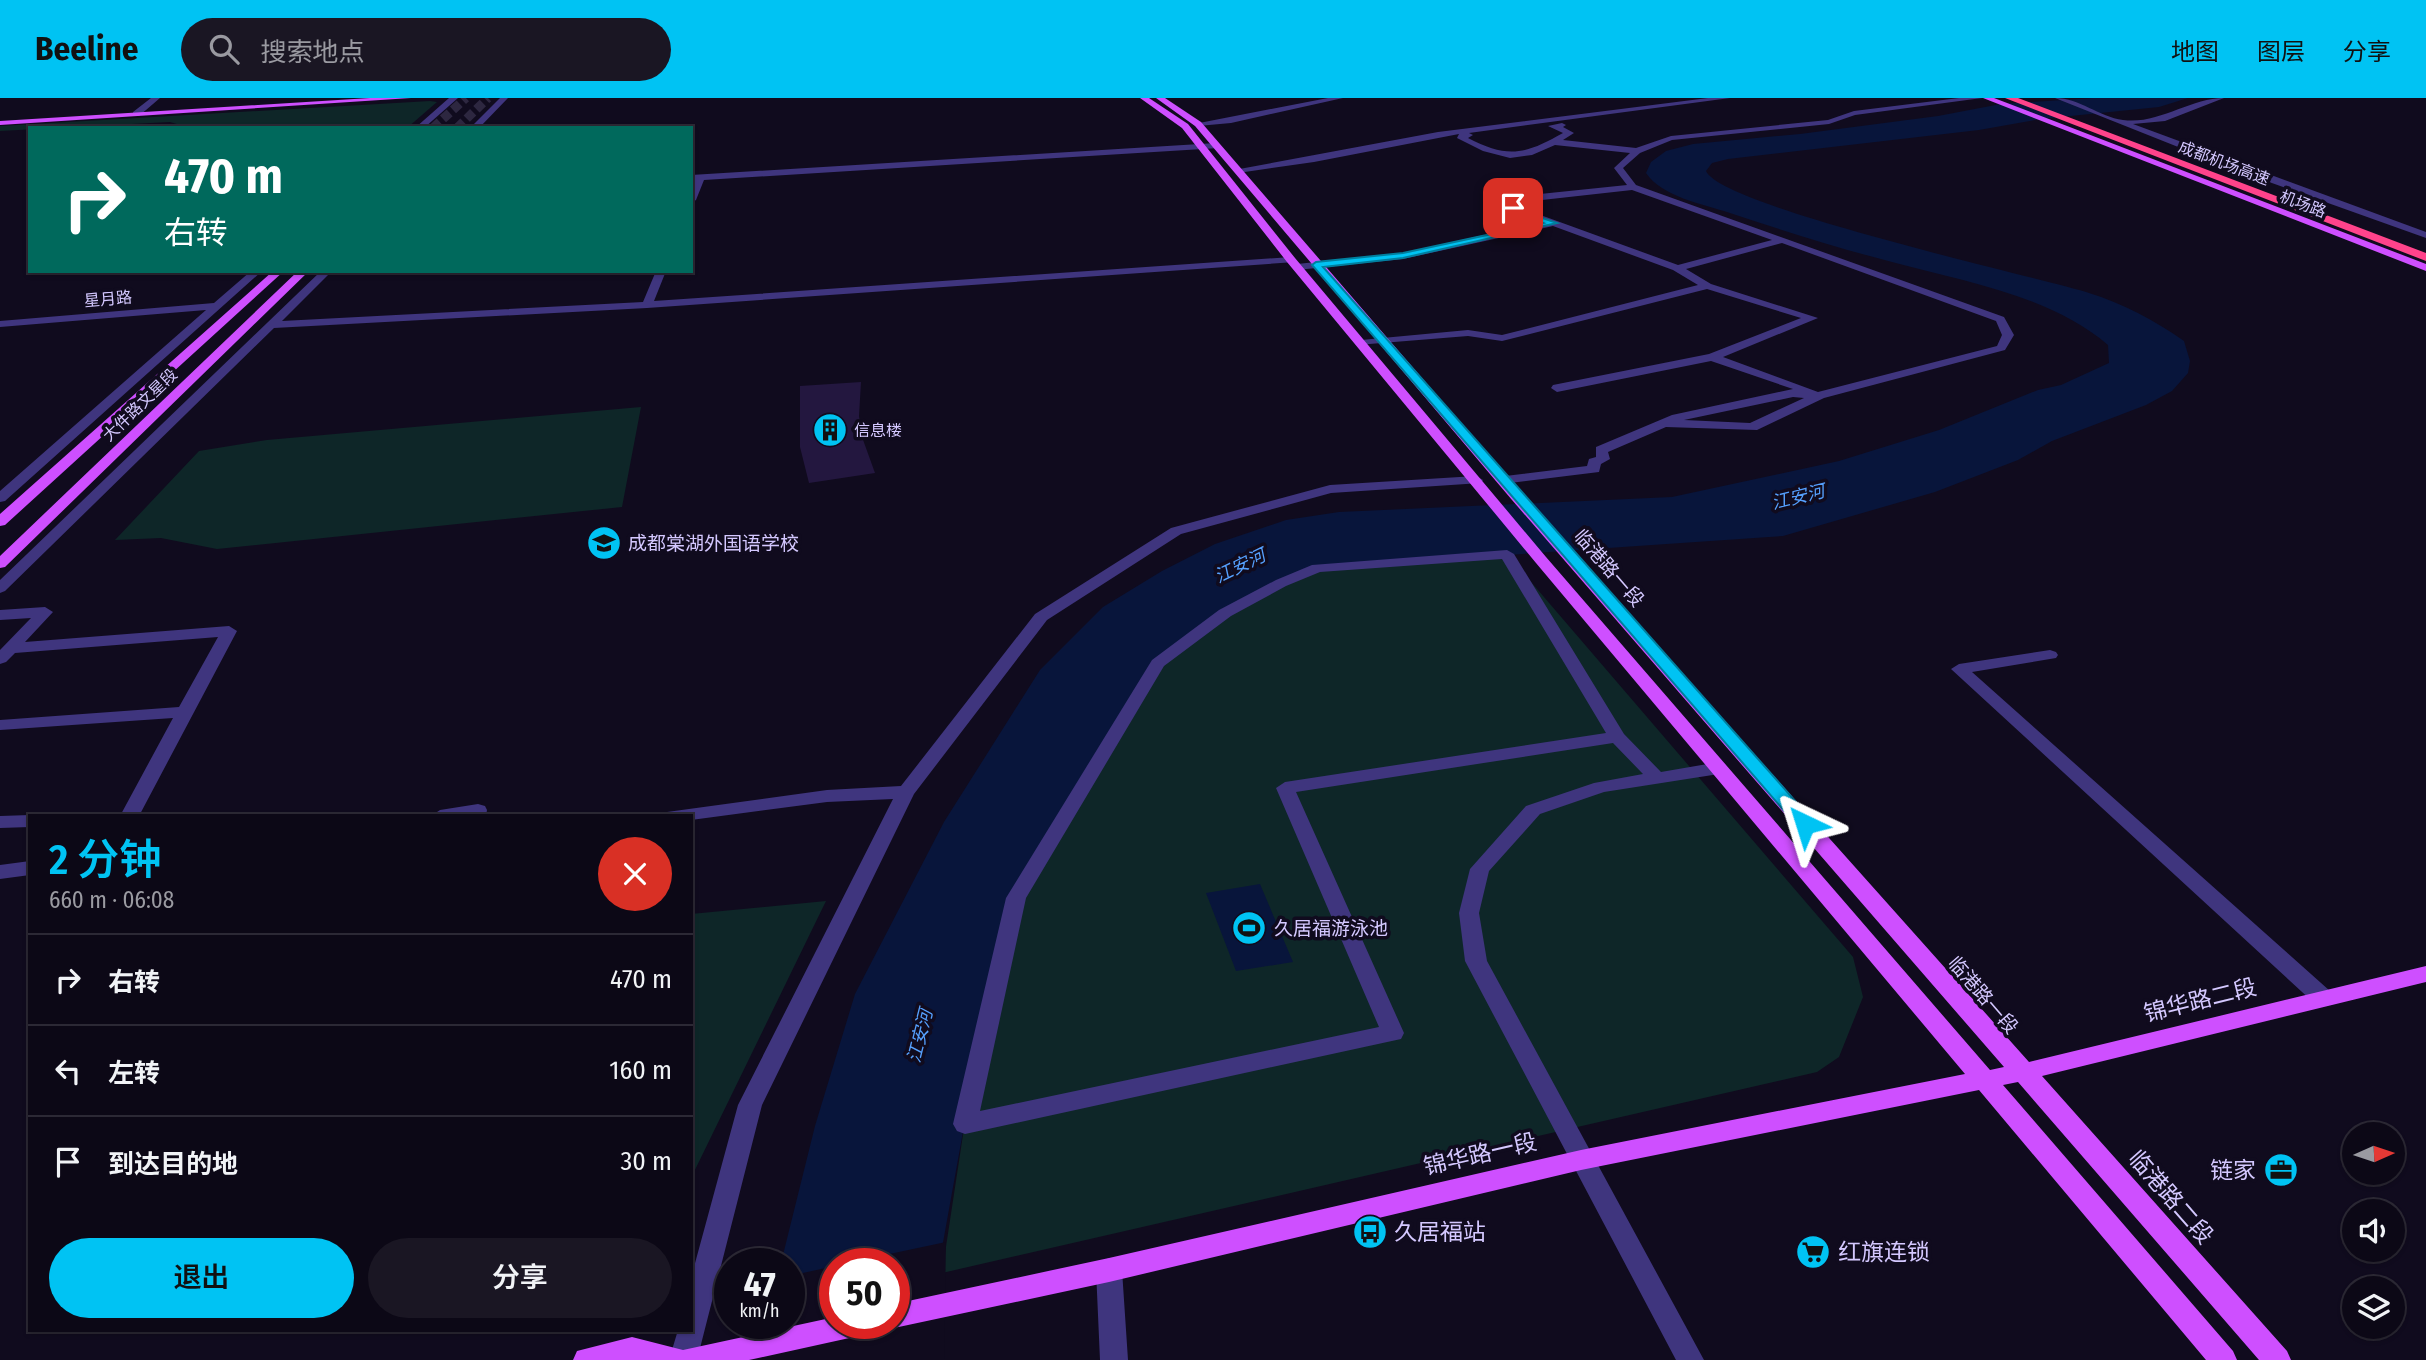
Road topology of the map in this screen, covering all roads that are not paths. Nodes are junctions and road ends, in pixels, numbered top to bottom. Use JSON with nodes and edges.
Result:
{"nodes":[{"id":1,"x":143,"y":98,"type":"edge"},
{"id":2,"x":156,"y":98,"type":"edge"},
{"id":3,"x":344,"y":98,"type":"edge"},
{"id":4,"x":407,"y":98,"type":"edge"},
{"id":5,"x":454,"y":98,"type":"edge"},
{"id":6,"x":504,"y":98,"type":"edge"},
{"id":7,"x":1144,"y":98,"type":"edge"},
{"id":8,"x":1160,"y":98,"type":"edge"},
{"id":9,"x":1339,"y":98,"type":"edge"},
{"id":10,"x":1726,"y":98,"type":"edge"},
{"id":11,"x":1978,"y":98,"type":"edge"},
{"id":12,"x":2059,"y":98,"type":"edge"},
{"id":13,"x":2220,"y":98,"type":"edge"},
{"id":14,"x":2022,"y":99,"type":"edge"},
{"id":15,"x":1991,"y":100,"type":"edge"},
{"id":16,"x":1711,"y":106,"type":"dead end"},
{"id":17,"x":138,"y":113,"type":"junction"},
{"id":18,"x":125,"y":114,"type":"junction"},
{"id":19,"x":2070,"y":118,"type":"junction"},
{"id":20,"x":0,"y":121,"type":"edge"},
{"id":21,"x":2124,"y":122,"type":"junction"},
{"id":22,"x":1198,"y":124,"type":"junction"},
{"id":23,"x":2089,"y":125,"type":"junction"},
{"id":24,"x":421,"y":126,"type":"edge"},
{"id":25,"x":476,"y":126,"type":"edge"},
{"id":26,"x":1552,"y":126,"type":"junction"},
{"id":27,"x":2075,"y":134,"type":"junction"},
{"id":28,"x":1555,"y":142,"type":"junction"},
{"id":29,"x":1216,"y":146,"type":"junction"},
{"id":30,"x":2114,"y":146,"type":"junction"},
{"id":31,"x":1201,"y":147,"type":"junction"},
{"id":32,"x":1637,"y":151,"type":"junction"},
{"id":33,"x":1238,"y":170,"type":"junction"},
{"id":34,"x":2244,"y":170,"type":"junction"},
{"id":35,"x":696,"y":177,"type":"edge"},
{"id":36,"x":2195,"y":180,"type":"junction"},
{"id":37,"x":1633,"y":187,"type":"junction"},
{"id":38,"x":1553,"y":223,"type":"junction"},
{"id":39,"x":2426,"y":235,"type":"edge"},
{"id":40,"x":1778,"y":241,"type":"junction"},
{"id":41,"x":2426,"y":249,"type":"edge"},
{"id":42,"x":2426,"y":257,"type":"edge"},
{"id":43,"x":1294,"y":263,"type":"junction"},
{"id":44,"x":1316,"y":265,"type":"junction"},
{"id":45,"x":1676,"y":268,"type":"junction"},
{"id":46,"x":2426,"y":268,"type":"edge"},
{"id":47,"x":255,"y":273,"type":"edge"},
{"id":48,"x":277,"y":273,"type":"edge"},
{"id":49,"x":302,"y":273,"type":"edge"},
{"id":50,"x":325,"y":273,"type":"edge"},
{"id":51,"x":660,"y":273,"type":"edge"},
{"id":52,"x":1707,"y":286,"type":"junction"},
{"id":53,"x":647,"y":305,"type":"junction"},
{"id":54,"x":218,"y":306,"type":"junction"},
{"id":55,"x":291,"y":306,"type":"junction"},
{"id":56,"x":368,"y":318,"type":"junction"},
{"id":57,"x":0,"y":324,"type":"edge"},
{"id":58,"x":271,"y":324,"type":"junction"},
{"id":59,"x":1383,"y":341,"type":"junction"},
{"id":60,"x":1361,"y":343,"type":"junction"},
{"id":61,"x":1712,"y":357,"type":"junction"},
{"id":62,"x":1557,"y":388,"type":"dead end"},
{"id":63,"x":1820,"y":395,"type":"junction"},
{"id":64,"x":1661,"y":423,"type":"junction"},
{"id":65,"x":1476,"y":480,"type":"junction"},
{"id":66,"x":1502,"y":480,"type":"junction"},
{"id":67,"x":0,"y":498,"type":"edge"},
{"id":68,"x":0,"y":522,"type":"edge"},
{"id":69,"x":0,"y":564,"type":"edge"},
{"id":70,"x":0,"y":588,"type":"edge"},
{"id":71,"x":0,"y":615,"type":"edge"},
{"id":72,"x":5,"y":654,"type":"edge"},
{"id":73,"x":2050,"y":655,"type":"dead end"},
{"id":74,"x":185,"y":712,"type":"junction"},
{"id":75,"x":0,"y":725,"type":"edge"},
{"id":76,"x":1617,"y":737,"type":"junction"},
{"id":77,"x":1719,"y":768,"type":"junction"},
{"id":78,"x":1658,"y":779,"type":"junction"},
{"id":79,"x":906,"y":792,"type":"junction"},
{"id":80,"x":130,"y":814,"type":"edge"},
{"id":81,"x":453,"y":814,"type":"edge"},
{"id":82,"x":477,"y":814,"type":"edge"},
{"id":83,"x":689,"y":814,"type":"edge"},
{"id":84,"x":28,"y":821,"type":"edge"},
{"id":85,"x":0,"y":822,"type":"edge"},
{"id":86,"x":28,"y":868,"type":"edge"},
{"id":87,"x":0,"y":872,"type":"edge"},
{"id":88,"x":2426,"y":974,"type":"edge"},
{"id":89,"x":2322,"y":997,"type":"junction"},
{"id":90,"x":2023,"y":1072,"type":"junction"},
{"id":91,"x":1986,"y":1079,"type":"junction"},
{"id":92,"x":1581,"y":1160,"type":"junction"},
{"id":93,"x":1109,"y":1270,"type":"junction"},
{"id":94,"x":910,"y":1313,"type":"edge"},
{"id":95,"x":693,"y":1322,"type":"edge"},
{"id":96,"x":690,"y":1332,"type":"edge"},
{"id":97,"x":819,"y":1332,"type":"edge"},
{"id":98,"x":587,"y":1360,"type":"edge"},
{"id":99,"x":676,"y":1360,"type":"edge"},
{"id":100,"x":683,"y":1360,"type":"edge"},
{"id":101,"x":690,"y":1360,"type":"edge"},
{"id":102,"x":1114,"y":1360,"type":"edge"},
{"id":103,"x":1690,"y":1360,"type":"edge"},
{"id":104,"x":2223,"y":1360,"type":"edge"},
{"id":105,"x":2277,"y":1360,"type":"edge"}],
"edges":[{"from":1,"to":18,"type":"street"},
{"from":2,"to":17,"type":"street"},
{"from":3,"to":17,"type":"main road"},
{"from":4,"to":17,"type":"main road"},
{"from":5,"to":24,"type":"street"},
{"from":6,"to":25,"type":"street"},
{"from":7,"to":31,"type":"main road"},
{"from":8,"to":22,"type":"main road","name":"临港路一段"},
{"from":9,"to":22,"type":"street"},
{"from":10,"to":33,"type":"street"},
{"from":11,"to":32,"type":"street"},
{"from":12,"to":21,"type":"street","name":"机场路"},
{"from":13,"to":21,"type":"street"},
{"from":14,"to":19,"type":"highway","name":"成都机场高速"},
{"from":14,"to":19,"type":"highway","name":"成都机场高速"},
{"from":15,"to":27,"type":"main road","name":"机场路"},
{"from":16,"to":26,"type":"street"},
{"from":17,"to":18,"type":"main road"},
{"from":18,"to":20,"type":"main road"},
{"from":19,"to":23,"type":"highway","name":"成都机场高速"},
{"from":21,"to":34,"type":"street","name":"机场路"},
{"from":22,"to":29,"type":"main road","name":"临港路一段"},
{"from":23,"to":30,"type":"highway"},
{"from":23,"to":34,"type":"highway"},
{"from":23,"to":41,"type":"highway","name":"成都机场高速"},
{"from":23,"to":42,"type":"highway","name":"成都机场高速"},
{"from":26,"to":28,"type":"street"},
{"from":26,"to":28,"type":"street"},
{"from":27,"to":30,"type":"main road"},
{"from":27,"to":36,"type":"main road","name":"机场路"},
{"from":28,"to":32,"type":"street"},
{"from":29,"to":31,"type":"street"},
{"from":29,"to":33,"type":"main road","name":"临港路一段"},
{"from":30,"to":36,"type":"main road"},
{"from":31,"to":35,"type":"street"},
{"from":31,"to":43,"type":"main road"},
{"from":32,"to":37,"type":"street"},
{"from":33,"to":44,"type":"main road","name":"临港路一段"},
{"from":34,"to":39,"type":"street","name":"机场路"},
{"from":36,"to":46,"type":"main road","name":"机场路"},
{"from":37,"to":38,"type":"street"},
{"from":37,"to":40,"type":"street"},
{"from":38,"to":44,"type":"street"},
{"from":38,"to":45,"type":"street"},
{"from":40,"to":45,"type":"street"},
{"from":40,"to":63,"type":"street"},
{"from":43,"to":44,"type":"street"},
{"from":43,"to":53,"type":"street"},
{"from":43,"to":60,"type":"main road"},
{"from":44,"to":59,"type":"main road","name":"临港路一段"},
{"from":45,"to":52,"type":"street"},
{"from":47,"to":54,"type":"street"},
{"from":48,"to":68,"type":"main road","name":"大件路文星段"},
{"from":49,"to":69,"type":"main road","name":"大件路文星段"},
{"from":50,"to":55,"type":"street"},
{"from":51,"to":53,"type":"street"},
{"from":52,"to":59,"type":"street"},
{"from":52,"to":61,"type":"street"},
{"from":53,"to":56,"type":"street"},
{"from":54,"to":57,"type":"street","name":"星月路"},
{"from":54,"to":67,"type":"street"},
{"from":55,"to":56,"type":"street"},
{"from":55,"to":58,"type":"street"},
{"from":56,"to":58,"type":"street"},
{"from":58,"to":70,"type":"street"},
{"from":59,"to":60,"type":"street"},
{"from":59,"to":66,"type":"main road","name":"临港路一段"},
{"from":60,"to":65,"type":"main road"},
{"from":61,"to":62,"type":"street"},
{"from":61,"to":63,"type":"street"},
{"from":63,"to":64,"type":"street"},
{"from":63,"to":64,"type":"street"},
{"from":64,"to":66,"type":"street"},
{"from":65,"to":77,"type":"main road"},
{"from":65,"to":79,"type":"street"},
{"from":66,"to":90,"type":"main road","name":"临港路一段"},
{"from":71,"to":72,"type":"street"},
{"from":72,"to":74,"type":"street"},
{"from":73,"to":89,"type":"street"},
{"from":74,"to":75,"type":"street"},
{"from":74,"to":80,"type":"street"},
{"from":76,"to":76,"type":"street"},
{"from":76,"to":78,"type":"street"},
{"from":77,"to":78,"type":"street"},
{"from":77,"to":91,"type":"main road"},
{"from":78,"to":92,"type":"street"},
{"from":79,"to":83,"type":"street"},
{"from":79,"to":95,"type":"street"},
{"from":81,"to":82,"type":"street"},
{"from":84,"to":85,"type":"street"},
{"from":86,"to":87,"type":"street"},
{"from":88,"to":89,"type":"main road","name":"锦华路二段"},
{"from":89,"to":90,"type":"main road","name":"锦华路二段"},
{"from":90,"to":91,"type":"main road","name":"锦华路二段"},
{"from":90,"to":105,"type":"main road","name":"临港路二段"},
{"from":91,"to":92,"type":"main road","name":"锦华路一段"},
{"from":91,"to":104,"type":"main road"},
{"from":92,"to":93,"type":"main road","name":"锦华路一段"},
{"from":92,"to":103,"type":"street"},
{"from":93,"to":94,"type":"main road","name":"锦华路一段"},
{"from":93,"to":102,"type":"street"},
{"from":96,"to":100,"type":"street"},
{"from":97,"to":101,"type":"main road"},
{"from":98,"to":99,"type":"main road"}]}
